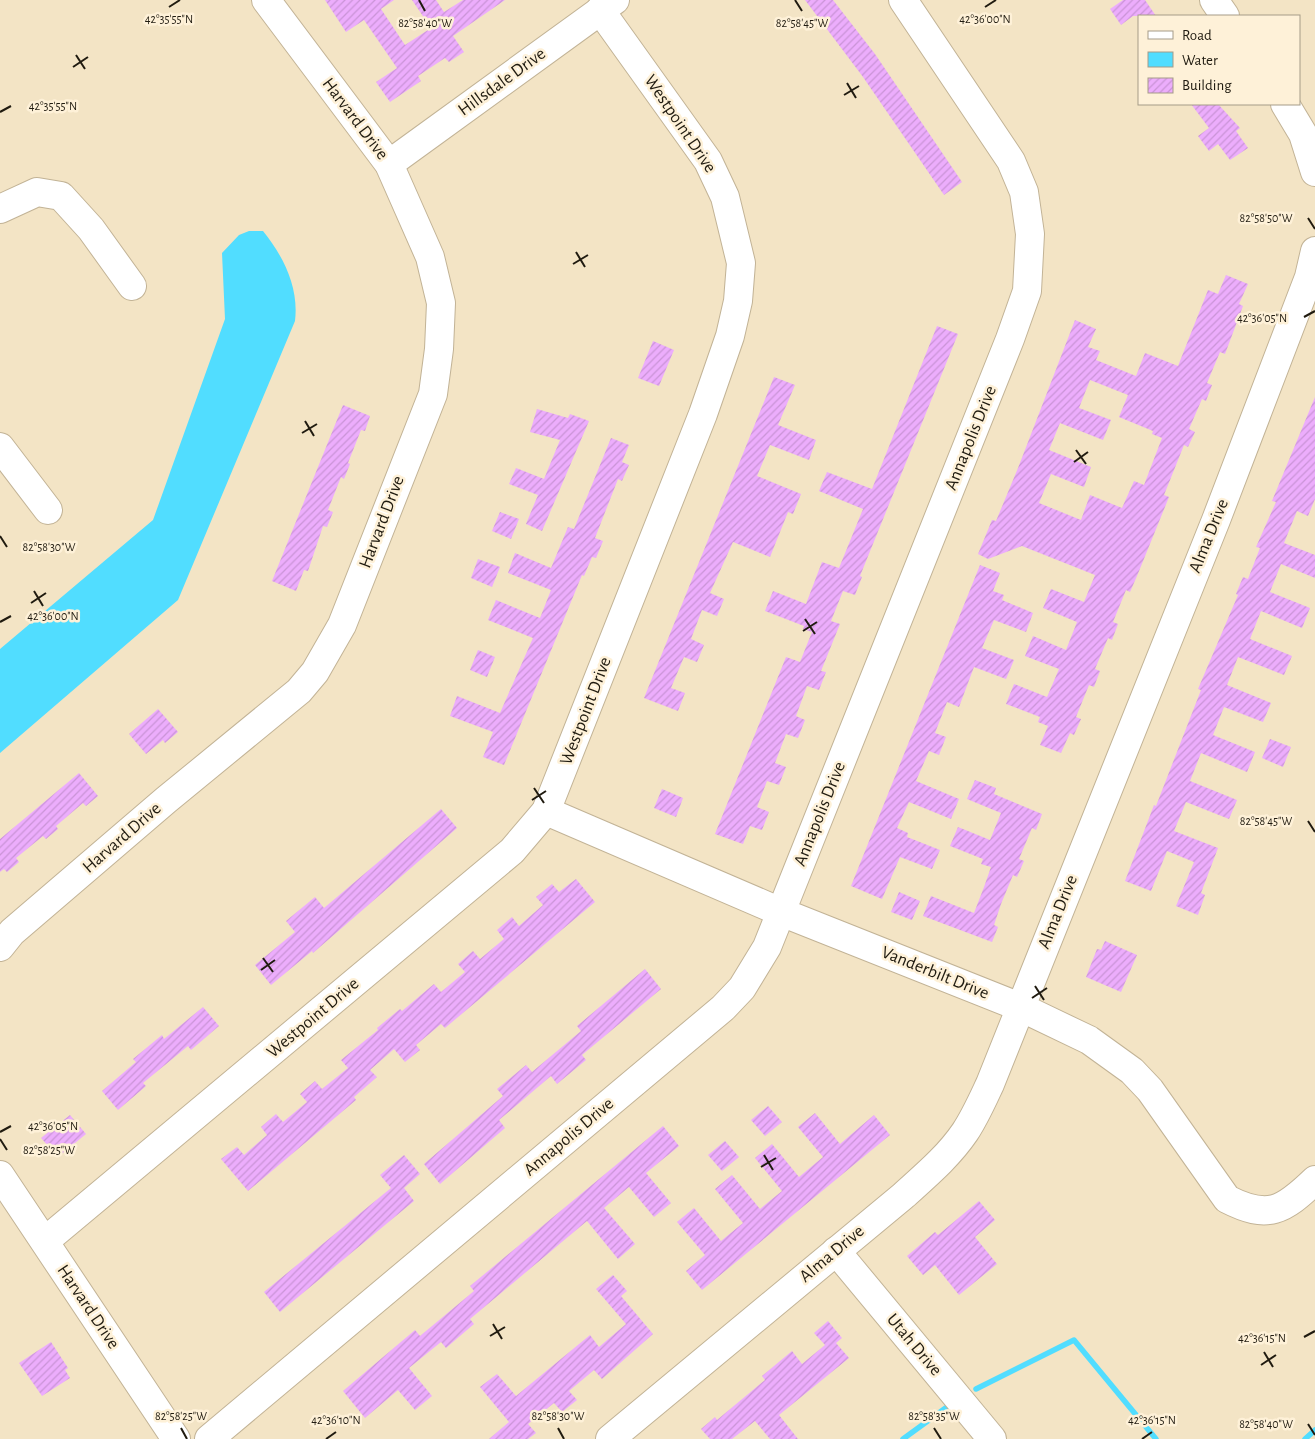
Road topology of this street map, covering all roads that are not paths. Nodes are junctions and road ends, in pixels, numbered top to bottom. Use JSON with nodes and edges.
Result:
{"nodes":[{"id":1,"x":266,"y":0,"type":"edge"},
{"id":2,"x":903,"y":0,"type":"edge"},
{"id":3,"x":1214,"y":0,"type":"edge"},
{"id":4,"x":608,"y":5,"type":"edge"},
{"id":5,"x":1224,"y":15,"type":"edge"},
{"id":6,"x":1286,"y":105,"type":"edge"},
{"id":7,"x":389,"y":164,"type":"junction"},
{"id":8,"x":1315,"y":172,"type":"edge"},
{"id":9,"x":0,"y":209,"type":"edge"},
{"id":10,"x":1315,"y":251,"type":"edge"},
{"id":11,"x":132,"y":286,"type":"dead end"},
{"id":12,"x":1306,"y":310,"type":"edge"},
{"id":13,"x":0,"y":447,"type":"edge"},
{"id":14,"x":48,"y":510,"type":"dead end"},
{"id":15,"x":546,"y":812,"type":"junction"},
{"id":16,"x":781,"y":912,"type":"junction"},
{"id":17,"x":0,"y":947,"type":"edge"},
{"id":18,"x":1020,"y":1007,"type":"junction"},
{"id":19,"x":0,"y":1175,"type":"edge"},
{"id":20,"x":1315,"y":1180,"type":"edge"},
{"id":21,"x":45,"y":1242,"type":"junction"},
{"id":22,"x":836,"y":1251,"type":"junction"},
{"id":23,"x":176,"y":1439,"type":"edge"},
{"id":24,"x":209,"y":1439,"type":"edge"},
{"id":25,"x":610,"y":1439,"type":"edge"},
{"id":26,"x":992,"y":1439,"type":"edge"}],
"edges":[{"from":1,"to":7,"type":"street","name":"Harvard Drive"},
{"from":2,"to":16,"type":"street","name":"Annapolis Drive"},
{"from":3,"to":5,"type":"street"},
{"from":4,"to":7,"type":"street","name":"Hillsdale Drive"},
{"from":4,"to":15,"type":"street","name":"Westpoint Drive"},
{"from":6,"to":8,"type":"street"},
{"from":7,"to":17,"type":"street","name":"Harvard Drive"},
{"from":9,"to":11,"type":"street"},
{"from":10,"to":12,"type":"street","name":"Alma Drive"},
{"from":12,"to":18,"type":"street","name":"Alma Drive"},
{"from":13,"to":14,"type":"street"},
{"from":15,"to":16,"type":"street","name":"Vanderbilt Drive"},
{"from":15,"to":21,"type":"street","name":"Westpoint Drive"},
{"from":16,"to":18,"type":"street","name":"Vanderbilt Drive"},
{"from":16,"to":24,"type":"street","name":"Annapolis Drive"},
{"from":18,"to":20,"type":"street","name":"Vanderbilt Drive"},
{"from":18,"to":22,"type":"street","name":"Alma Drive"},
{"from":19,"to":21,"type":"street","name":"Harvard Drive"},
{"from":21,"to":23,"type":"street","name":"Harvard Drive"},
{"from":22,"to":25,"type":"street","name":"Alma Drive"},
{"from":22,"to":26,"type":"street","name":"Utah Drive"}]}
